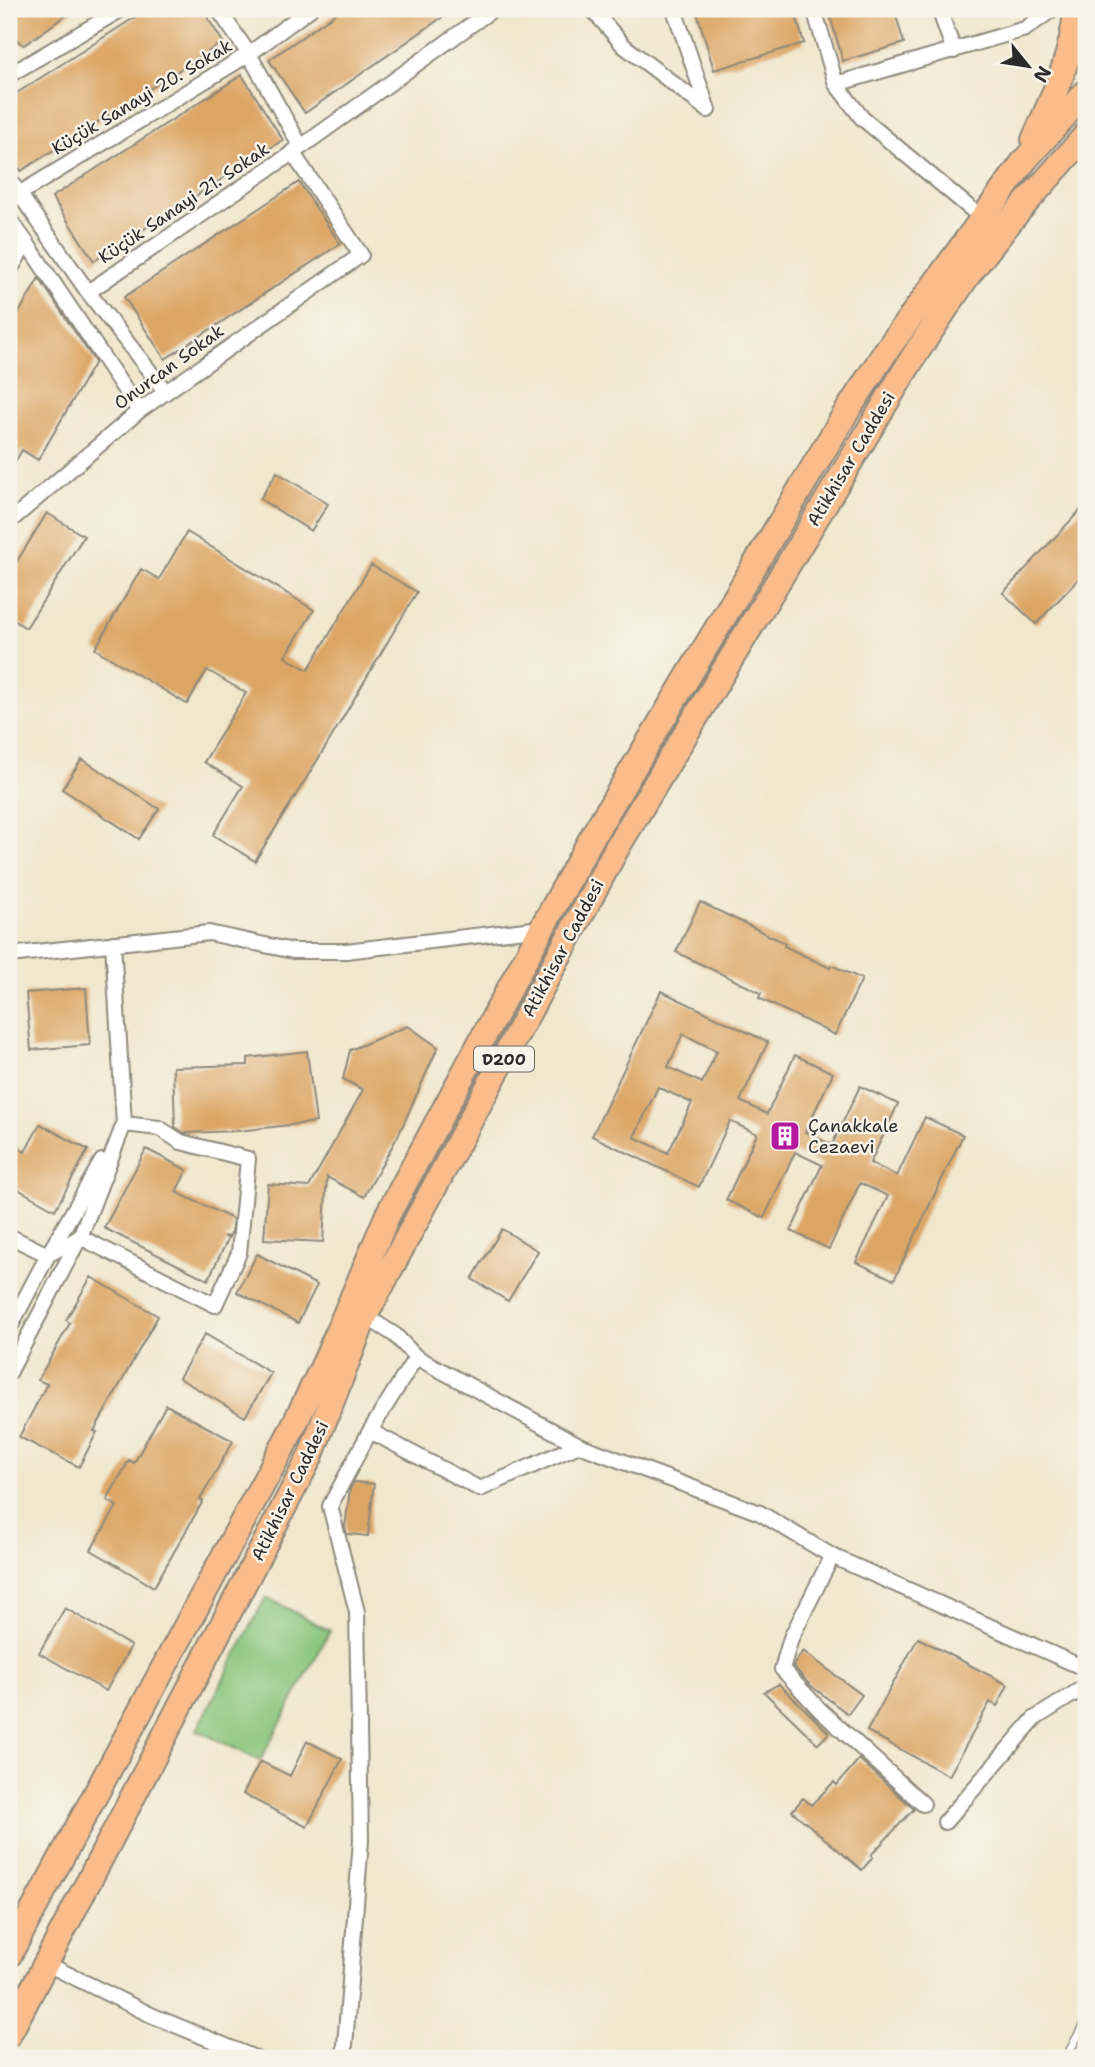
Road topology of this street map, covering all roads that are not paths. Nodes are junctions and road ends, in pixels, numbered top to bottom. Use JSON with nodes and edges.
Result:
{"nodes":[{"id":1,"x":122,"y":9,"type":"edge"},
{"id":2,"x":218,"y":9,"type":"edge"},
{"id":3,"x":310,"y":9,"type":"edge"},
{"id":4,"x":493,"y":9,"type":"edge"},
{"id":5,"x":592,"y":9,"type":"edge"},
{"id":6,"x":674,"y":9,"type":"edge"},
{"id":7,"x":814,"y":9,"type":"edge"},
{"id":8,"x":939,"y":9,"type":"edge"},
{"id":9,"x":1053,"y":9,"type":"edge"},
{"id":10,"x":1076,"y":9,"type":"edge"},
{"id":11,"x":954,"y":51,"type":"junction"},
{"id":12,"x":249,"y":54,"type":"junction"},
{"id":13,"x":9,"y":75,"type":"edge"},
{"id":14,"x":836,"y":84,"type":"junction"},
{"id":15,"x":1086,"y":92,"type":"edge"},
{"id":16,"x":1086,"y":135,"type":"edge"},
{"id":17,"x":297,"y":150,"type":"junction"},
{"id":18,"x":1025,"y":160,"type":"junction"},
{"id":19,"x":9,"y":179,"type":"edge"},
{"id":20,"x":19,"y":194,"type":"junction"},
{"id":21,"x":9,"y":219,"type":"edge"},
{"id":22,"x":983,"y":219,"type":"junction"},
{"id":23,"x":26,"y":242,"type":"junction"},
{"id":24,"x":9,"y":272,"type":"edge"},
{"id":25,"x":88,"y":292,"type":"junction"},
{"id":26,"x":165,"y":391,"type":"junction"},
{"id":27,"x":139,"y":411,"type":"junction"},
{"id":28,"x":9,"y":522,"type":"edge"},
{"id":29,"x":542,"y":928,"type":"junction"},
{"id":30,"x":113,"y":943,"type":"junction"},
{"id":31,"x":9,"y":955,"type":"edge"},
{"id":32,"x":124,"y":1124,"type":"junction"},
{"id":33,"x":438,"y":1124,"type":"junction"},
{"id":34,"x":461,"y":1136,"type":"junction"},
{"id":35,"x":9,"y":1236,"type":"edge"},
{"id":36,"x":80,"y":1237,"type":"junction"},
{"id":37,"x":48,"y":1255,"type":"junction"},
{"id":38,"x":365,"y":1316,"type":"junction"},
{"id":39,"x":9,"y":1329,"type":"edge"},
{"id":40,"x":416,"y":1357,"type":"junction"},
{"id":41,"x":9,"y":1373,"type":"edge"},
{"id":42,"x":370,"y":1431,"type":"junction"},
{"id":43,"x":579,"y":1445,"type":"junction"},
{"id":44,"x":832,"y":1556,"type":"junction"},
{"id":45,"x":1086,"y":1669,"type":"edge"},
{"id":46,"x":1086,"y":1686,"type":"edge"},
{"id":47,"x":923,"y":1804,"type":"dead end"},
{"id":48,"x":944,"y":1822,"type":"dead end"},
{"id":49,"x":9,"y":1955,"type":"edge"},
{"id":50,"x":45,"y":1963,"type":"junction"},
{"id":51,"x":1086,"y":2020,"type":"edge"},
{"id":52,"x":9,"y":2034,"type":"edge"},
{"id":53,"x":255,"y":2058,"type":"edge"},
{"id":54,"x":344,"y":2058,"type":"edge"},
{"id":55,"x":1066,"y":2058,"type":"edge"}],
"edges":[{"from":1,"to":13,"type":"street"},
{"from":2,"to":12,"type":"street"},
{"from":3,"to":12,"type":"street","name":"Küçük Sanayi 20. Sokak"},
{"from":4,"to":17,"type":"street","name":"Küçük Sanayi 21. Sokak"},
{"from":5,"to":6,"type":"street"},
{"from":7,"to":14,"type":"street"},
{"from":8,"to":11,"type":"street"},
{"from":9,"to":11,"type":"street"},
{"from":10,"to":18,"type":"highway"},
{"from":11,"to":14,"type":"street"},
{"from":12,"to":17,"type":"street"},
{"from":12,"to":20,"type":"street","name":"Küçük Sanayi 20. Sokak"},
{"from":14,"to":22,"type":"street"},
{"from":15,"to":18,"type":"highway","name":"Atikhisar Caddesi","number":"D200"},
{"from":16,"to":34,"type":"highway","name":"Atikhisar Caddesi","number":"D200"},
{"from":17,"to":25,"type":"street","name":"Küçük Sanayi 21. Sokak"},
{"from":17,"to":26,"type":"street","name":"Onurcan Sokak"},
{"from":18,"to":22,"type":"highway","name":"Atikhisar Caddesi","number":"D200"},
{"from":19,"to":20,"type":"street"},
{"from":20,"to":25,"type":"street"},
{"from":21,"to":23,"type":"street"},
{"from":22,"to":29,"type":"highway","name":"Atikhisar Caddesi","number":"D200"},
{"from":23,"to":24,"type":"street"},
{"from":23,"to":27,"type":"street"},
{"from":25,"to":26,"type":"street"},
{"from":26,"to":27,"type":"street","name":"Onurcan Sokak"},
{"from":27,"to":28,"type":"street","name":"Onurcan Sokak"},
{"from":29,"to":30,"type":"street"},
{"from":29,"to":33,"type":"highway","name":"Atikhisar Caddesi","number":"D200"},
{"from":30,"to":31,"type":"street"},
{"from":30,"to":32,"type":"street"},
{"from":32,"to":36,"type":"street"},
{"from":32,"to":36,"type":"street"},
{"from":32,"to":37,"type":"street"},
{"from":33,"to":34,"type":"highway"},
{"from":33,"to":49,"type":"highway","name":"Atikhisar Caddesi","number":"D200"},
{"from":34,"to":38,"type":"highway","name":"Atikhisar Caddesi","number":"D200"},
{"from":35,"to":37,"type":"street"},
{"from":36,"to":37,"type":"street"},
{"from":36,"to":41,"type":"street"},
{"from":37,"to":39,"type":"street"},
{"from":38,"to":40,"type":"street"},
{"from":38,"to":50,"type":"highway","name":"Atikhisar Caddesi","number":"D200"},
{"from":40,"to":42,"type":"street"},
{"from":40,"to":43,"type":"street"},
{"from":42,"to":43,"type":"street"},
{"from":42,"to":54,"type":"street"},
{"from":43,"to":44,"type":"street"},
{"from":44,"to":45,"type":"street"},
{"from":44,"to":47,"type":"street"},
{"from":46,"to":48,"type":"street"},
{"from":50,"to":52,"type":"highway","name":"Atikhisar Caddesi","number":"D200"},
{"from":50,"to":53,"type":"street"},
{"from":51,"to":55,"type":"lane"}]}
